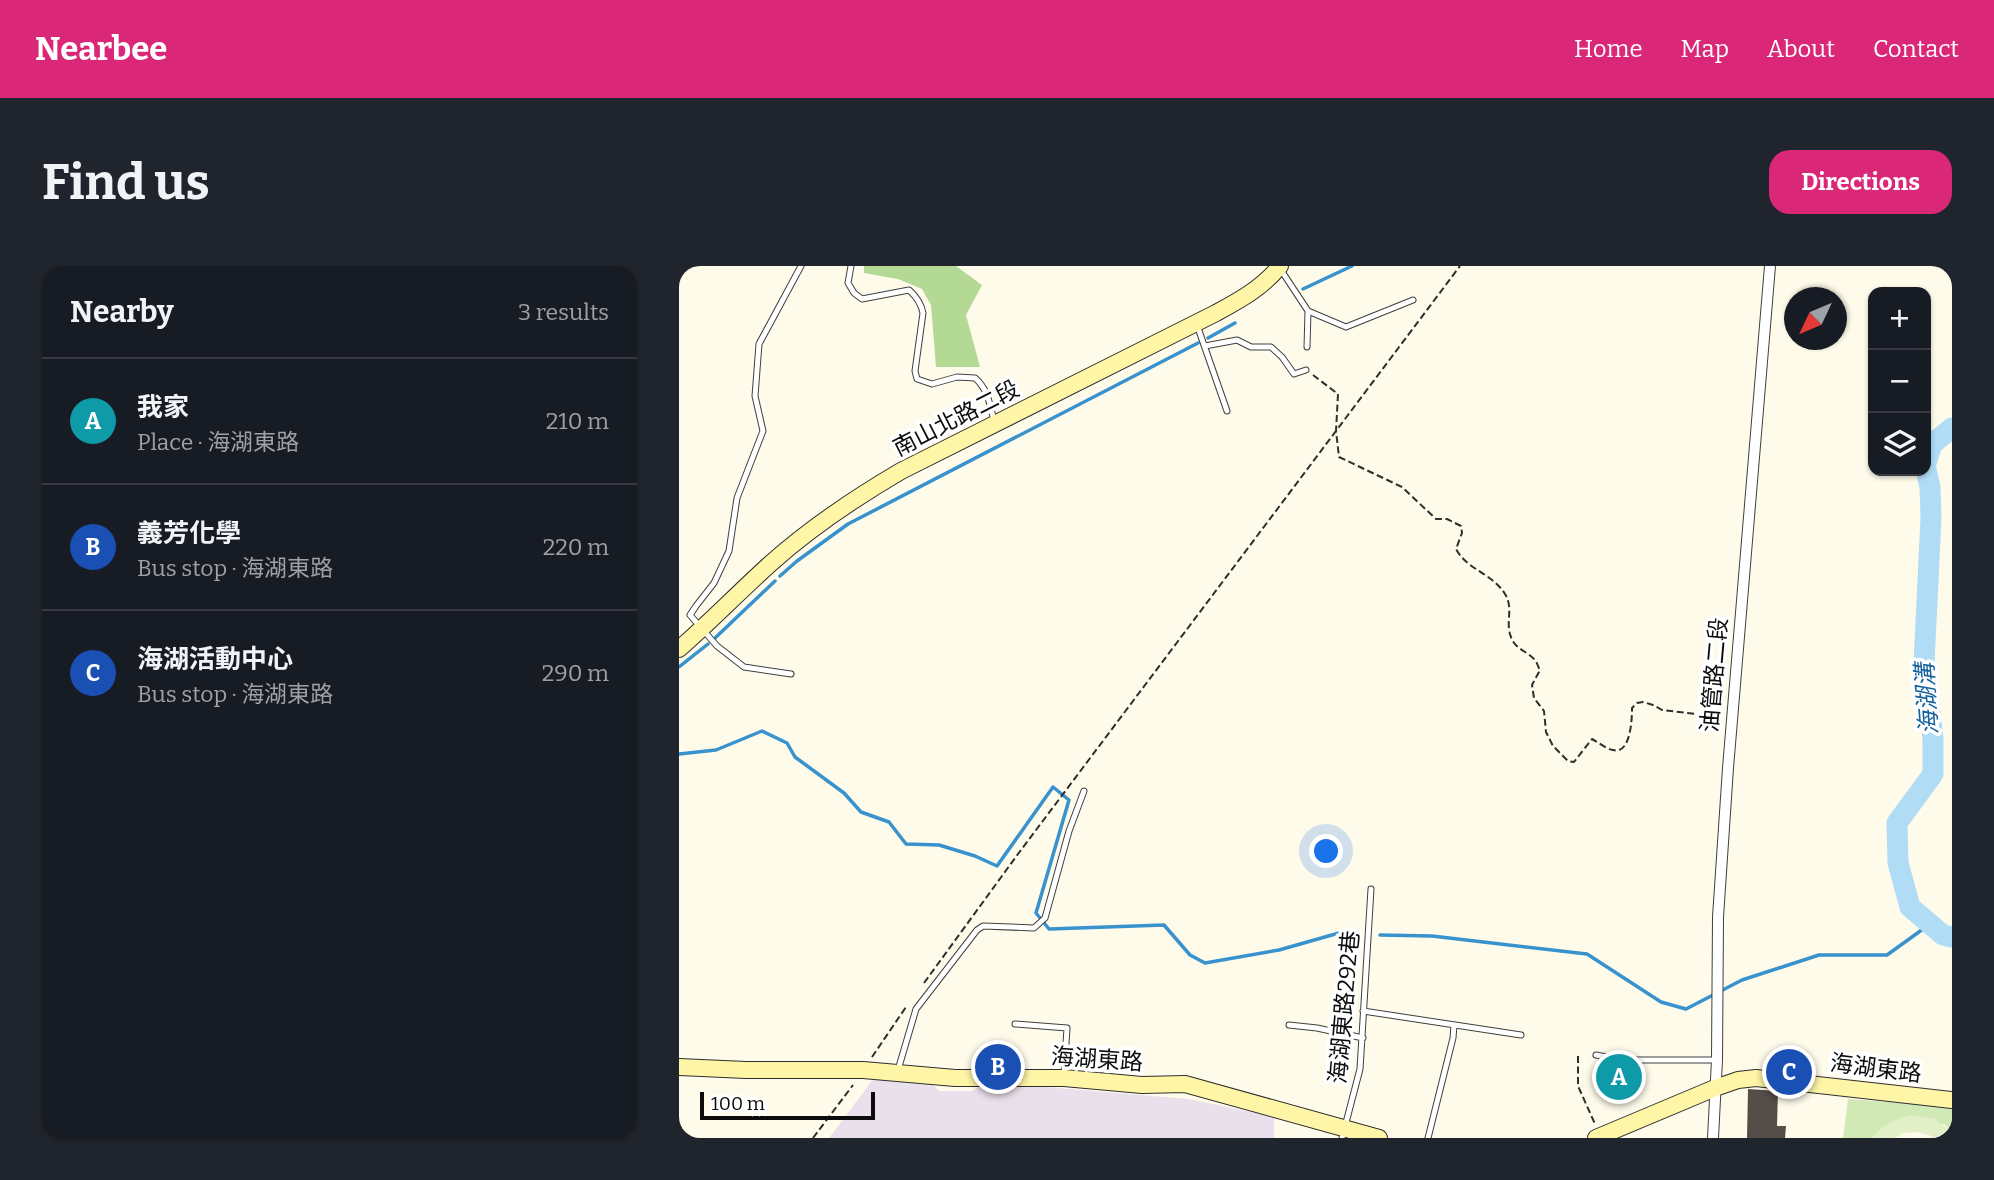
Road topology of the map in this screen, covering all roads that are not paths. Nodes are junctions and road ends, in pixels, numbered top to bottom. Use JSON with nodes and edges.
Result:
{"nodes":[{"id":1,"x":801,"y":266,"type":"edge"},
{"id":2,"x":851,"y":266,"type":"edge"},
{"id":3,"x":1770,"y":266,"type":"edge"},
{"id":4,"x":1280,"y":267,"type":"edge"},
{"id":5,"x":1413,"y":300,"type":"dead end"},
{"id":6,"x":1308,"y":311,"type":"junction"},
{"id":7,"x":1196,"y":323,"type":"junction"},
{"id":8,"x":1205,"y":346,"type":"junction"},
{"id":9,"x":1307,"y":346,"type":"dead end"},
{"id":10,"x":1306,"y":370,"type":"road end"},
{"id":11,"x":1227,"y":411,"type":"dead end"},
{"id":12,"x":995,"y":424,"type":"junction"},
{"id":13,"x":702,"y":629,"type":"junction"},
{"id":14,"x":679,"y":649,"type":"edge"},
{"id":15,"x":791,"y":674,"type":"dead end"},
{"id":16,"x":1084,"y":791,"type":"dead end"},
{"id":17,"x":1371,"y":889,"type":"dead end"},
{"id":18,"x":1363,"y":1011,"type":"junction"},
{"id":19,"x":1015,"y":1024,"type":"dead end"},
{"id":20,"x":1289,"y":1025,"type":"dead end"},
{"id":21,"x":1454,"y":1025,"type":"junction"},
{"id":22,"x":1521,"y":1035,"type":"dead end"},
{"id":23,"x":1363,"y":1038,"type":"junction"},
{"id":24,"x":1596,"y":1055,"type":"dead end"},
{"id":25,"x":1717,"y":1060,"type":"junction"},
{"id":26,"x":679,"y":1066,"type":"edge"},
{"id":27,"x":898,"y":1073,"type":"junction"},
{"id":28,"x":1064,"y":1078,"type":"junction"},
{"id":29,"x":1715,"y":1088,"type":"junction"},
{"id":30,"x":1952,"y":1100,"type":"edge"},
{"id":31,"x":1344,"y":1133,"type":"edge"},
{"id":32,"x":1602,"y":1137,"type":"edge"},
{"id":33,"x":1379,"y":1138,"type":"edge"},
{"id":34,"x":1428,"y":1138,"type":"edge"},
{"id":35,"x":1713,"y":1138,"type":"edge"}],
"edges":[{"from":1,"to":13,"type":"lane"},
{"from":2,"to":12,"type":"lane"},
{"from":3,"to":25,"type":"street","name":"油管路二段"},
{"from":4,"to":6,"type":"lane"},
{"from":4,"to":7,"type":"street","name":"南山北路二段"},
{"from":5,"to":6,"type":"lane"},
{"from":6,"to":9,"type":"lane"},
{"from":7,"to":8,"type":"lane"},
{"from":7,"to":12,"type":"street","name":"南山北路二段"},
{"from":8,"to":10,"type":"lane"},
{"from":8,"to":11,"type":"lane"},
{"from":12,"to":13,"type":"street","name":"南山北路二段"},
{"from":13,"to":14,"type":"street","name":"南山北路二段"},
{"from":13,"to":15,"type":"lane"},
{"from":16,"to":27,"type":"lane"},
{"from":17,"to":18,"type":"lane","name":"海湖東路292巷"},
{"from":18,"to":21,"type":"lane"},
{"from":18,"to":23,"type":"lane","name":"海湖東路292巷"},
{"from":19,"to":28,"type":"lane"},
{"from":20,"to":23,"type":"lane"},
{"from":21,"to":22,"type":"lane"},
{"from":21,"to":34,"type":"lane"},
{"from":23,"to":31,"type":"lane","name":"海湖東路292巷"},
{"from":24,"to":25,"type":"lane"},
{"from":25,"to":29,"type":"street","name":"油管路二段"},
{"from":26,"to":27,"type":"street","name":"海湖東路"},
{"from":27,"to":28,"type":"street","name":"海湖東路"},
{"from":28,"to":31,"type":"street","name":"海湖東路"},
{"from":29,"to":30,"type":"street","name":"海湖東路"},
{"from":29,"to":32,"type":"street","name":"海湖東路"},
{"from":29,"to":35,"type":"street","name":"油管路二段"},
{"from":31,"to":33,"type":"street","name":"海湖東路"}]}
